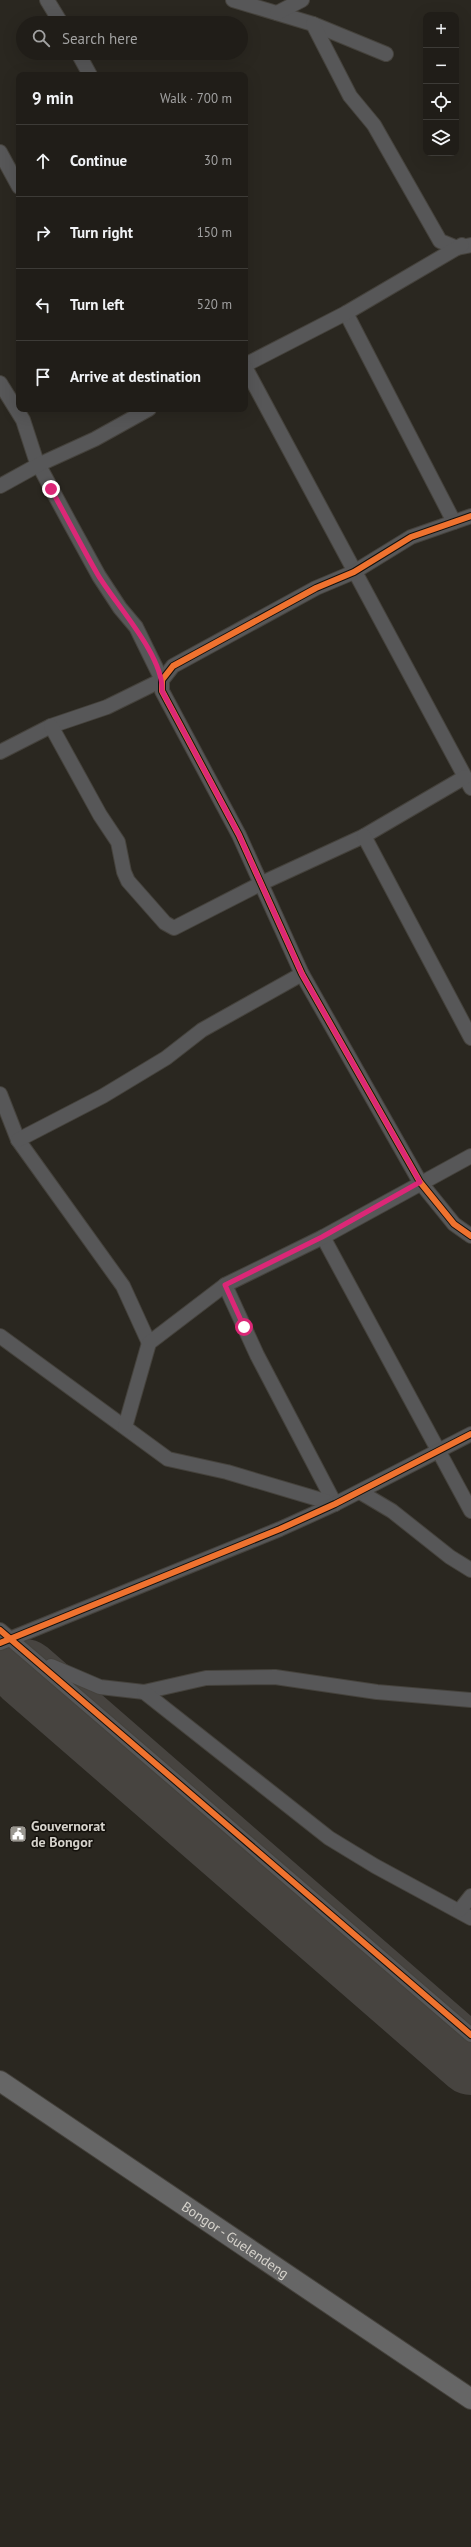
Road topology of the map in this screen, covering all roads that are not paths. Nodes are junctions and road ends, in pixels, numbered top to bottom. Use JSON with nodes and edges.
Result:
{"nodes":[{"id":1,"x":47,"y":0,"type":"edge"},
{"id":2,"x":233,"y":0,"type":"edge"},
{"id":3,"x":302,"y":0,"type":"edge"},
{"id":4,"x":277,"y":13,"type":"junction"},
{"id":5,"x":56,"y":16,"type":"edge"},
{"id":6,"x":313,"y":24,"type":"junction"},
{"id":7,"x":386,"y":54,"type":"dead end"},
{"id":8,"x":82,"y":60,"type":"edge"},
{"id":9,"x":88,"y":72,"type":"edge"},
{"id":10,"x":2,"y":160,"type":"edge"},
{"id":11,"x":16,"y":182,"type":"edge"},
{"id":12,"x":471,"y":240,"type":"edge"},
{"id":13,"x":471,"y":245,"type":"edge"},
{"id":14,"x":457,"y":248,"type":"junction"},
{"id":15,"x":346,"y":313,"type":"junction"},
{"id":16,"x":248,"y":364,"type":"edge"},
{"id":17,"x":248,"y":372,"type":"edge"},
{"id":18,"x":0,"y":383,"type":"edge"},
{"id":19,"x":16,"y":409,"type":"edge"},
{"id":20,"x":18,"y":412,"type":"edge"},
{"id":21,"x":144,"y":412,"type":"edge"},
{"id":22,"x":38,"y":465,"type":"junction"},
{"id":23,"x":0,"y":486,"type":"edge"},
{"id":24,"x":471,"y":516,"type":"edge"},
{"id":25,"x":454,"y":522,"type":"junction"},
{"id":26,"x":354,"y":572,"type":"junction"},
{"id":27,"x":162,"y":680,"type":"junction"},
{"id":28,"x":52,"y":726,"type":"junction"},
{"id":29,"x":0,"y":752,"type":"edge"},
{"id":30,"x":468,"y":783,"type":"edge"},
{"id":31,"x":364,"y":836,"type":"junction"},
{"id":32,"x":262,"y":883,"type":"junction"},
{"id":33,"x":302,"y":974,"type":"junction"},
{"id":34,"x":471,"y":1038,"type":"edge"},
{"id":35,"x":0,"y":1094,"type":"edge"},
{"id":36,"x":18,"y":1140,"type":"junction"},
{"id":37,"x":471,"y":1156,"type":"edge"},
{"id":38,"x":420,"y":1182,"type":"junction"},
{"id":39,"x":471,"y":1236,"type":"edge"},
{"id":40,"x":322,"y":1237,"type":"junction"},
{"id":41,"x":225,"y":1285,"type":"junction"},
{"id":42,"x":0,"y":1336,"type":"edge"},
{"id":43,"x":149,"y":1343,"type":"junction"},
{"id":44,"x":125,"y":1427,"type":"junction"},
{"id":45,"x":471,"y":1434,"type":"edge"},
{"id":46,"x":437,"y":1451,"type":"junction"},
{"id":47,"x":360,"y":1492,"type":"junction"},
{"id":48,"x":335,"y":1504,"type":"junction"},
{"id":49,"x":471,"y":1511,"type":"edge"},
{"id":50,"x":470,"y":1569,"type":"edge"},
{"id":51,"x":4,"y":1638,"type":"edge"},
{"id":52,"x":144,"y":1692,"type":"junction"},
{"id":53,"x":471,"y":1700,"type":"edge"},
{"id":54,"x":471,"y":1896,"type":"edge"},
{"id":55,"x":466,"y":1914,"type":"edge"},
{"id":56,"x":471,"y":2035,"type":"edge"},
{"id":57,"x":0,"y":2081,"type":"edge"},
{"id":58,"x":471,"y":2399,"type":"edge"}],
"edges":[{"from":1,"to":5,"type":"street"},
{"from":2,"to":4,"type":"street"},
{"from":3,"to":4,"type":"street"},
{"from":4,"to":6,"type":"street"},
{"from":6,"to":7,"type":"street"},
{"from":6,"to":14,"type":"street"},
{"from":8,"to":9,"type":"street"},
{"from":10,"to":11,"type":"street"},
{"from":12,"to":14,"type":"street"},
{"from":13,"to":14,"type":"street"},
{"from":14,"to":15,"type":"street"},
{"from":15,"to":16,"type":"street"},
{"from":15,"to":25,"type":"street"},
{"from":17,"to":26,"type":"street"},
{"from":18,"to":19,"type":"street"},
{"from":20,"to":22,"type":"street"},
{"from":21,"to":22,"type":"street"},
{"from":22,"to":23,"type":"street"},
{"from":22,"to":27,"type":"street"},
{"from":24,"to":25,"type":"street"},
{"from":25,"to":26,"type":"street"},
{"from":26,"to":27,"type":"street"},
{"from":26,"to":30,"type":"street"},
{"from":27,"to":28,"type":"street"},
{"from":27,"to":32,"type":"street"},
{"from":28,"to":29,"type":"street"},
{"from":28,"to":32,"type":"street"},
{"from":30,"to":31,"type":"street"},
{"from":31,"to":32,"type":"street"},
{"from":31,"to":34,"type":"street"},
{"from":32,"to":33,"type":"street"},
{"from":33,"to":36,"type":"street"},
{"from":33,"to":38,"type":"street"},
{"from":35,"to":36,"type":"street"},
{"from":36,"to":43,"type":"street"},
{"from":37,"to":38,"type":"street"},
{"from":38,"to":39,"type":"street"},
{"from":38,"to":40,"type":"street"},
{"from":40,"to":41,"type":"street"},
{"from":40,"to":46,"type":"street"},
{"from":41,"to":43,"type":"street"},
{"from":41,"to":48,"type":"street"},
{"from":42,"to":44,"type":"street"},
{"from":43,"to":44,"type":"street"},
{"from":44,"to":48,"type":"street"},
{"from":45,"to":46,"type":"street"},
{"from":46,"to":47,"type":"street"},
{"from":46,"to":49,"type":"street"},
{"from":47,"to":48,"type":"street"},
{"from":47,"to":50,"type":"street"},
{"from":48,"to":51,"type":"street"},
{"from":51,"to":52,"type":"street"},
{"from":51,"to":56,"type":"street"},
{"from":52,"to":53,"type":"street"},
{"from":52,"to":55,"type":"street"},
{"from":54,"to":55,"type":"street"},
{"from":57,"to":58,"type":"highway","name":"Bongor - Guelendeng"}]}
